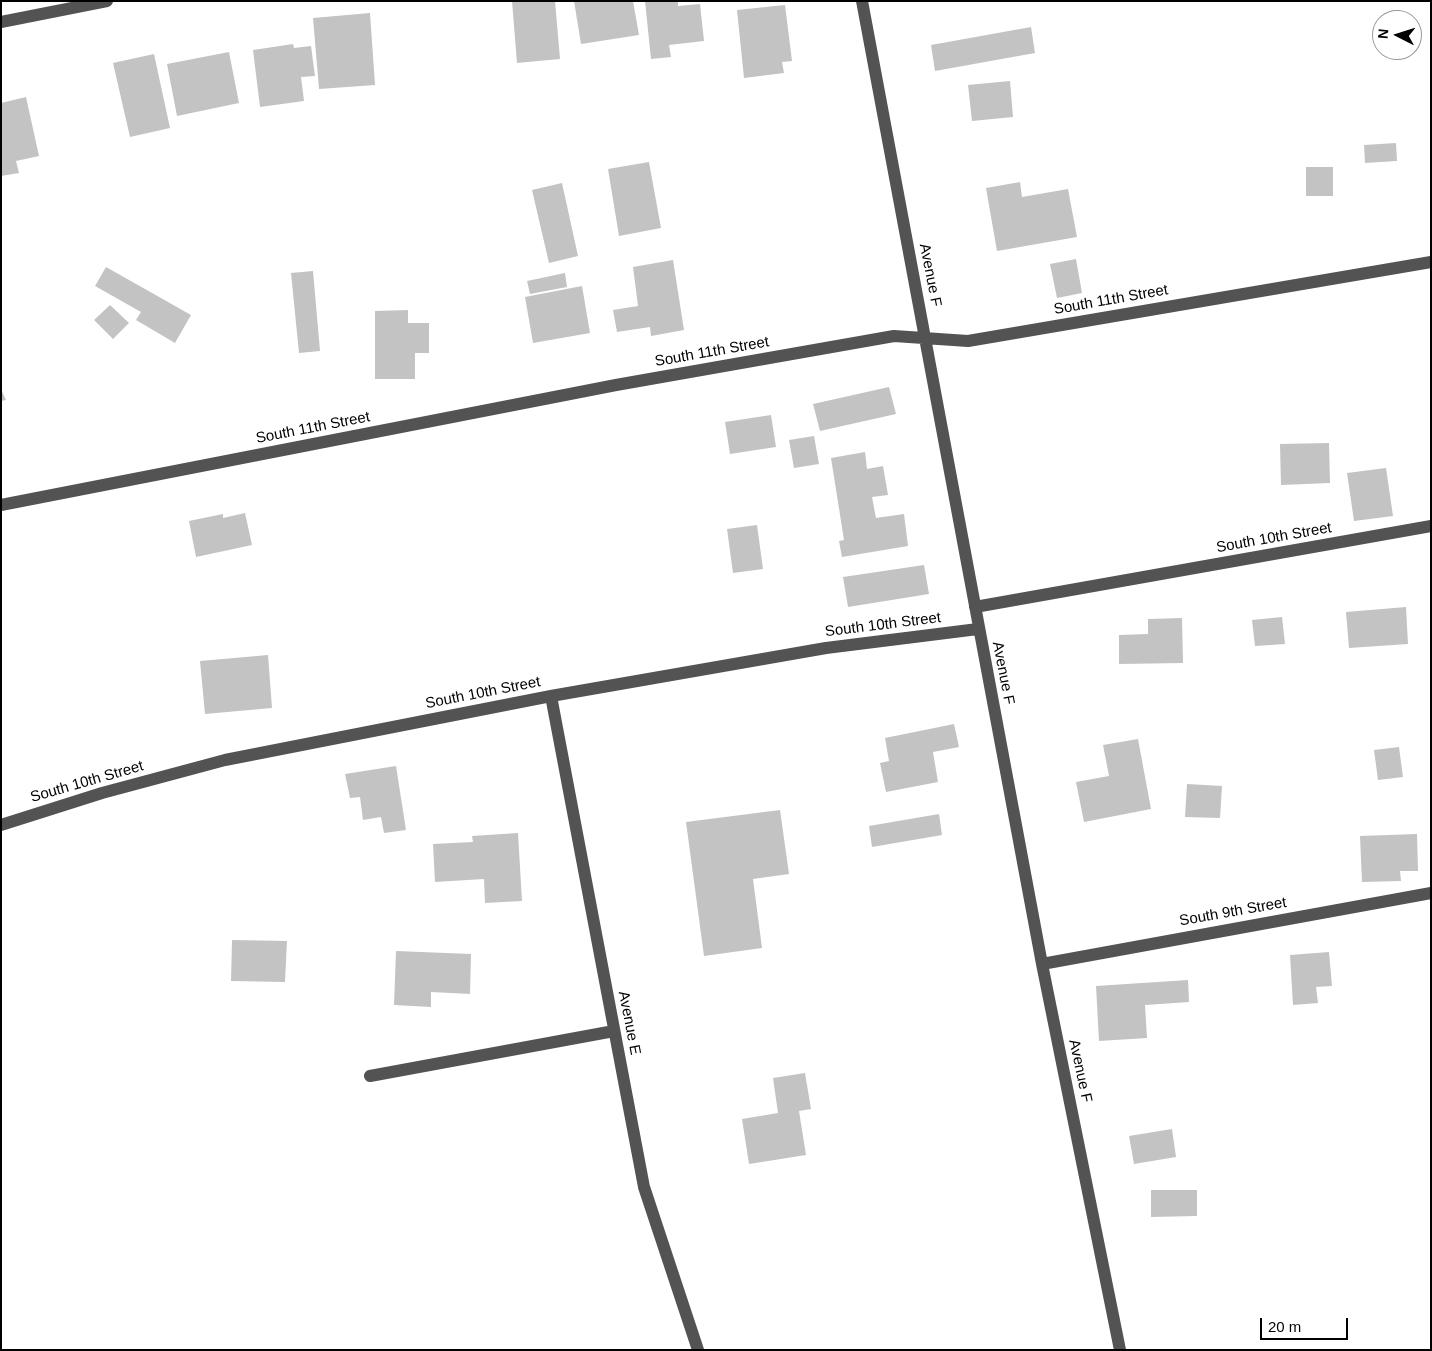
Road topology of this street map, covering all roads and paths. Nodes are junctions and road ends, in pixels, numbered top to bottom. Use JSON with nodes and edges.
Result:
{"nodes":[{"id":1,"x":106,"y":1,"type":"edge"},
{"id":2,"x":862,"y":1,"type":"edge"},
{"id":3,"x":1,"y":22,"type":"edge"},
{"id":4,"x":1431,"y":262,"type":"edge"},
{"id":5,"x":925,"y":337,"type":"junction"},
{"id":6,"x":1,"y":506,"type":"edge"},
{"id":7,"x":1431,"y":526,"type":"edge"},
{"id":8,"x":975,"y":607,"type":"junction"},
{"id":9,"x":978,"y":629,"type":"junction"},
{"id":10,"x":551,"y":696,"type":"junction"},
{"id":11,"x":1,"y":825,"type":"edge"},
{"id":12,"x":1431,"y":893,"type":"edge"},
{"id":13,"x":1042,"y":964,"type":"junction"},
{"id":14,"x":614,"y":1031,"type":"junction"},
{"id":15,"x":370,"y":1076,"type":"dead end"},
{"id":16,"x":698,"y":1350,"type":"edge"},
{"id":17,"x":1120,"y":1350,"type":"edge"}],
"edges":[{"from":1,"to":3,"type":"street"},
{"from":2,"to":5,"type":"street","name":"Avenue F"},
{"from":4,"to":5,"type":"street","name":"South 11th Street"},
{"from":5,"to":6,"type":"street","name":"South 11th Street"},
{"from":5,"to":8,"type":"street","name":"Avenue F"},
{"from":7,"to":8,"type":"street","name":"South 10th Street"},
{"from":8,"to":9,"type":"street","name":"Avenue F"},
{"from":9,"to":10,"type":"street","name":"South 10th Street"},
{"from":9,"to":13,"type":"street","name":"Avenue F"},
{"from":10,"to":11,"type":"street","name":"South 10th Street"},
{"from":10,"to":14,"type":"street","name":"Avenue E"},
{"from":12,"to":13,"type":"street","name":"South 9th Street"},
{"from":13,"to":17,"type":"street","name":"Avenue F"},
{"from":14,"to":15,"type":"street"},
{"from":14,"to":16,"type":"street","name":"Avenue E"}]}
